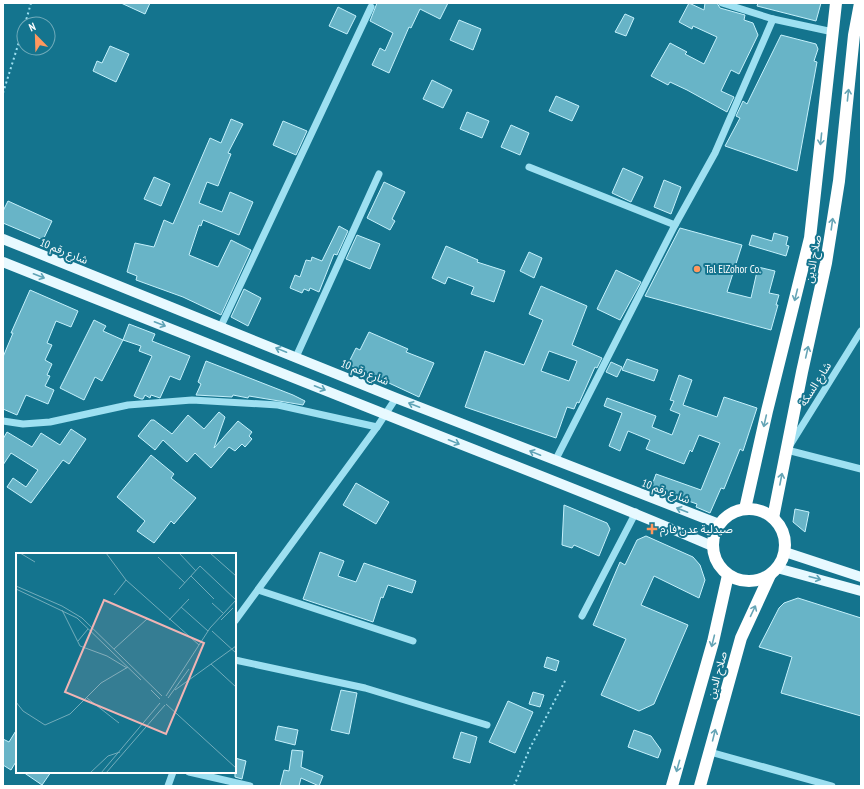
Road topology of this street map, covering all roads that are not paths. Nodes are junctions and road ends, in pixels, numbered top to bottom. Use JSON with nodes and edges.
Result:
{"nodes":[{"id":1,"x":722,"y":3,"type":"edge"},
{"id":2,"x":836,"y":3,"type":"edge"},
{"id":3,"x":860,"y":3,"type":"edge"},
{"id":4,"x":371,"y":6,"type":"dead end"},
{"id":5,"x":773,"y":19,"type":"junction"},
{"id":6,"x":833,"y":32,"type":"junction"},
{"id":7,"x":529,"y":168,"type":"dead end"},
{"id":8,"x":379,"y":174,"type":"dead end"},
{"id":9,"x":675,"y":225,"type":"junction"},
{"id":10,"x":3,"y":239,"type":"edge"},
{"id":11,"x":3,"y":262,"type":"edge"},
{"id":12,"x":221,"y":326,"type":"junction"},
{"id":13,"x":861,"y":331,"type":"edge"},
{"id":14,"x":296,"y":356,"type":"junction"},
{"id":15,"x":396,"y":398,"type":"junction"},
{"id":16,"x":385,"y":415,"type":"junction"},
{"id":17,"x":3,"y":420,"type":"edge"},
{"id":18,"x":377,"y":427,"type":"junction"},
{"id":19,"x":787,"y":450,"type":"junction"},
{"id":20,"x":555,"y":461,"type":"junction"},
{"id":21,"x":861,"y":469,"type":"edge"},
{"id":22,"x":745,"y":509,"type":"junction"},
{"id":23,"x":636,"y":512,"type":"junction"},
{"id":24,"x":773,"y":518,"type":"junction"},
{"id":25,"x":719,"y":524,"type":"junction"},
{"id":26,"x":712,"y":546,"type":"junction"},
{"id":27,"x":785,"y":552,"type":"junction"},
{"id":28,"x":774,"y":571,"type":"junction"},
{"id":29,"x":728,"y":575,"type":"junction"},
{"id":30,"x":861,"y":577,"type":"edge"},
{"id":31,"x":258,"y":590,"type":"junction"},
{"id":32,"x":861,"y":591,"type":"edge"},
{"id":33,"x":582,"y":616,"type":"dead end"},
{"id":34,"x":236,"y":620,"type":"edge"},
{"id":35,"x":413,"y":641,"type":"dead end"},
{"id":36,"x":236,"y":660,"type":"edge"},
{"id":37,"x":487,"y":725,"type":"dead end"},
{"id":38,"x":710,"y":752,"type":"junction"},
{"id":39,"x":173,"y":773,"type":"edge"},
{"id":40,"x":193,"y":773,"type":"edge"},
{"id":41,"x":168,"y":786,"type":"edge"},
{"id":42,"x":250,"y":786,"type":"edge"},
{"id":43,"x":672,"y":786,"type":"edge"},
{"id":44,"x":700,"y":786,"type":"edge"},
{"id":45,"x":832,"y":786,"type":"edge"}],
"edges":[{"from":1,"to":5,"type":"street"},
{"from":2,"to":6,"type":"highway","name":"صلاح الدين"},
{"from":19,"to":3,"type":"highway","name":"صلاح الدين","one_way":true},
{"from":4,"to":12,"type":"street"},
{"from":5,"to":6,"type":"street"},
{"from":5,"to":9,"type":"street"},
{"from":6,"to":22,"type":"highway","name":"صلاح الدين","one_way":true},
{"from":7,"to":9,"type":"street"},
{"from":8,"to":14,"type":"street"},
{"from":9,"to":20,"type":"street"},
{"from":10,"to":12,"type":"main road","name":"شارع رقم 10"},
{"from":11,"to":16,"type":"main road","one_way":true},
{"from":14,"to":12,"type":"main road","name":"شارع رقم 10","one_way":true},
{"from":13,"to":19,"type":"street","name":"شارع السكة"},
{"from":14,"to":15,"type":"main road","name":"شارع رقم 10"},
{"from":15,"to":16,"type":"street"},
{"from":20,"to":15,"type":"main road","name":"شارع رقم 10","one_way":true},
{"from":16,"to":18,"type":"street"},
{"from":16,"to":23,"type":"main road","one_way":true},
{"from":17,"to":18,"type":"street"},
{"from":18,"to":31,"type":"street"},
{"from":19,"to":21,"type":"street"},
{"from":24,"to":19,"type":"highway","name":"صلاح الدين","one_way":true},
{"from":25,"to":20,"type":"main road","name":"شارع رقم 10","one_way":true},
{"from":22,"to":24,"type":"highway"},
{"from":22,"to":25,"type":"highway"},
{"from":23,"to":26,"type":"main road"},
{"from":23,"to":33,"type":"street"},
{"from":24,"to":27,"type":"highway"},
{"from":25,"to":26,"type":"highway"},
{"from":26,"to":29,"type":"highway"},
{"from":27,"to":28,"type":"highway"},
{"from":27,"to":30,"type":"main road"},
{"from":28,"to":29,"type":"highway"},
{"from":28,"to":32,"type":"main road","one_way":true},
{"from":38,"to":28,"type":"highway","name":"صلاح الدين","one_way":true},
{"from":29,"to":43,"type":"highway","name":"صلاح الدين","one_way":true},
{"from":31,"to":34,"type":"street"},
{"from":31,"to":35,"type":"street"},
{"from":36,"to":37,"type":"street"},
{"from":38,"to":44,"type":"highway","name":"صلاح الدين"},
{"from":38,"to":45,"type":"street"},
{"from":39,"to":41,"type":"street"},
{"from":40,"to":42,"type":"street"}]}
